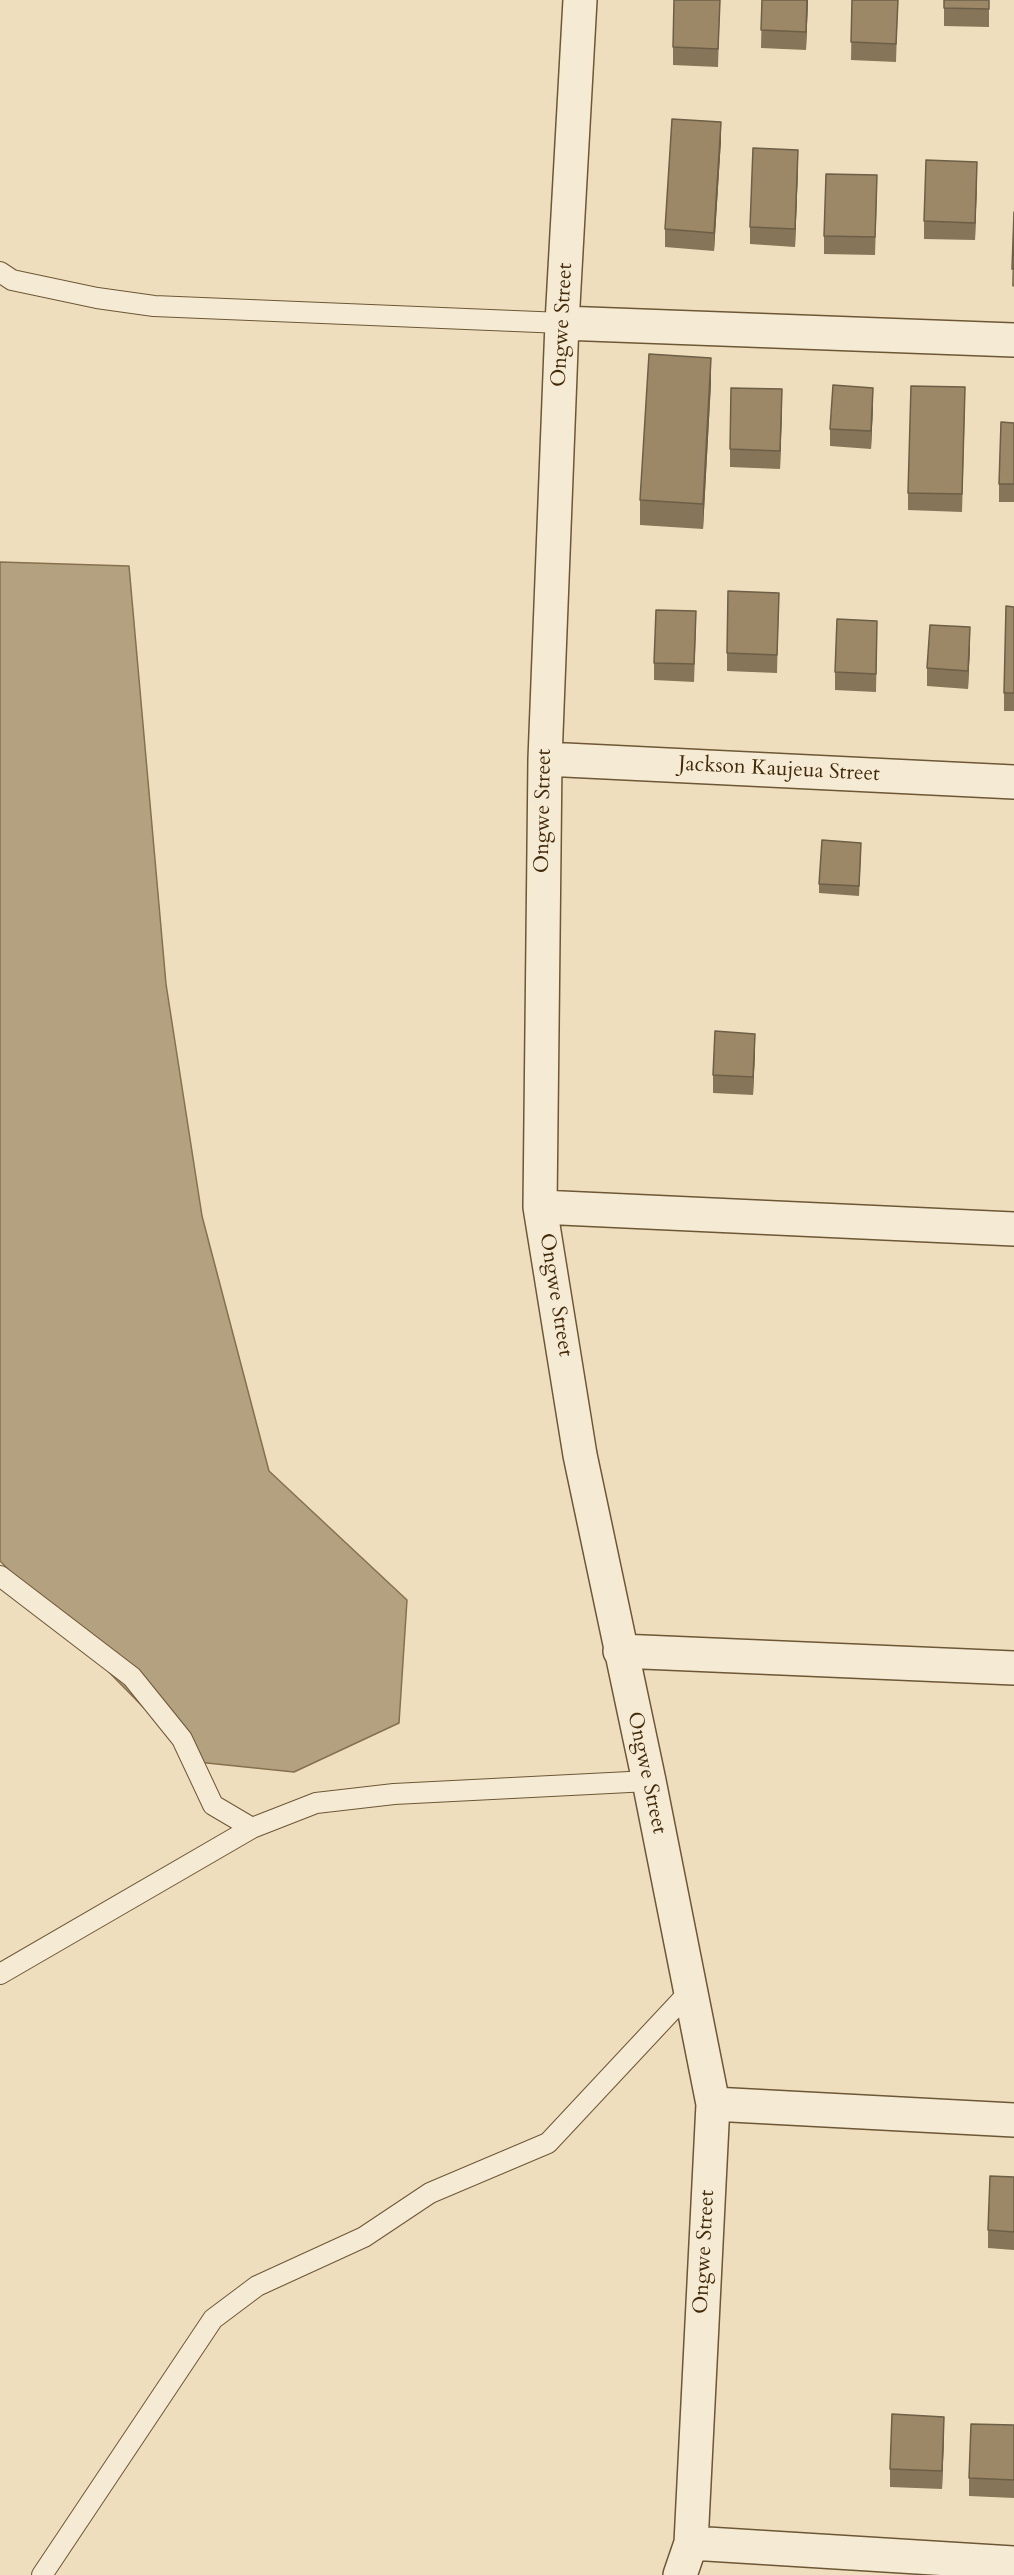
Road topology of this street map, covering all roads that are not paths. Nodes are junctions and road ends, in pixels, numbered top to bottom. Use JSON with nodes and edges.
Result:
{"nodes":[{"id":1,"x":580,"y":0,"type":"edge"},
{"id":2,"x":0,"y":273,"type":"edge"},
{"id":3,"x":562,"y":323,"type":"junction"},
{"id":4,"x":1014,"y":340,"type":"edge"},
{"id":5,"x":544,"y":759,"type":"junction"},
{"id":6,"x":1014,"y":782,"type":"edge"},
{"id":7,"x":540,"y":1207,"type":"junction"},
{"id":8,"x":1014,"y":1229,"type":"edge"},
{"id":9,"x":0,"y":1576,"type":"edge"},
{"id":10,"x":620,"y":1651,"type":"junction"},
{"id":11,"x":1014,"y":1668,"type":"edge"},
{"id":12,"x":649,"y":1781,"type":"junction"},
{"id":13,"x":252,"y":1828,"type":"junction"},
{"id":14,"x":0,"y":1974,"type":"edge"},
{"id":15,"x":691,"y":1990,"type":"junction"},
{"id":16,"x":713,"y":2104,"type":"junction"},
{"id":17,"x":1014,"y":2120,"type":"edge"},
{"id":18,"x":691,"y":2543,"type":"junction"},
{"id":19,"x":1014,"y":2563,"type":"edge"},
{"id":20,"x":42,"y":2575,"type":"edge"},
{"id":21,"x":680,"y":2575,"type":"edge"}],
"edges":[{"from":1,"to":3,"type":"street","name":"Ongwe Street"},
{"from":2,"to":3,"type":"lane"},
{"from":3,"to":4,"type":"street"},
{"from":3,"to":5,"type":"street","name":"Ongwe Street"},
{"from":5,"to":6,"type":"street","name":"Jackson Kaujeua Street"},
{"from":5,"to":7,"type":"street","name":"Ongwe Street"},
{"from":7,"to":8,"type":"street"},
{"from":7,"to":10,"type":"street","name":"Ongwe Street"},
{"from":9,"to":13,"type":"lane"},
{"from":10,"to":11,"type":"street"},
{"from":10,"to":12,"type":"street","name":"Ongwe Street"},
{"from":12,"to":13,"type":"lane"},
{"from":12,"to":15,"type":"street","name":"Ongwe Street"},
{"from":13,"to":14,"type":"lane"},
{"from":15,"to":16,"type":"street","name":"Ongwe Street"},
{"from":15,"to":20,"type":"lane"},
{"from":16,"to":17,"type":"street"},
{"from":16,"to":18,"type":"street","name":"Ongwe Street"},
{"from":18,"to":19,"type":"street"},
{"from":18,"to":21,"type":"street","name":"Ongwe Street"}]}
